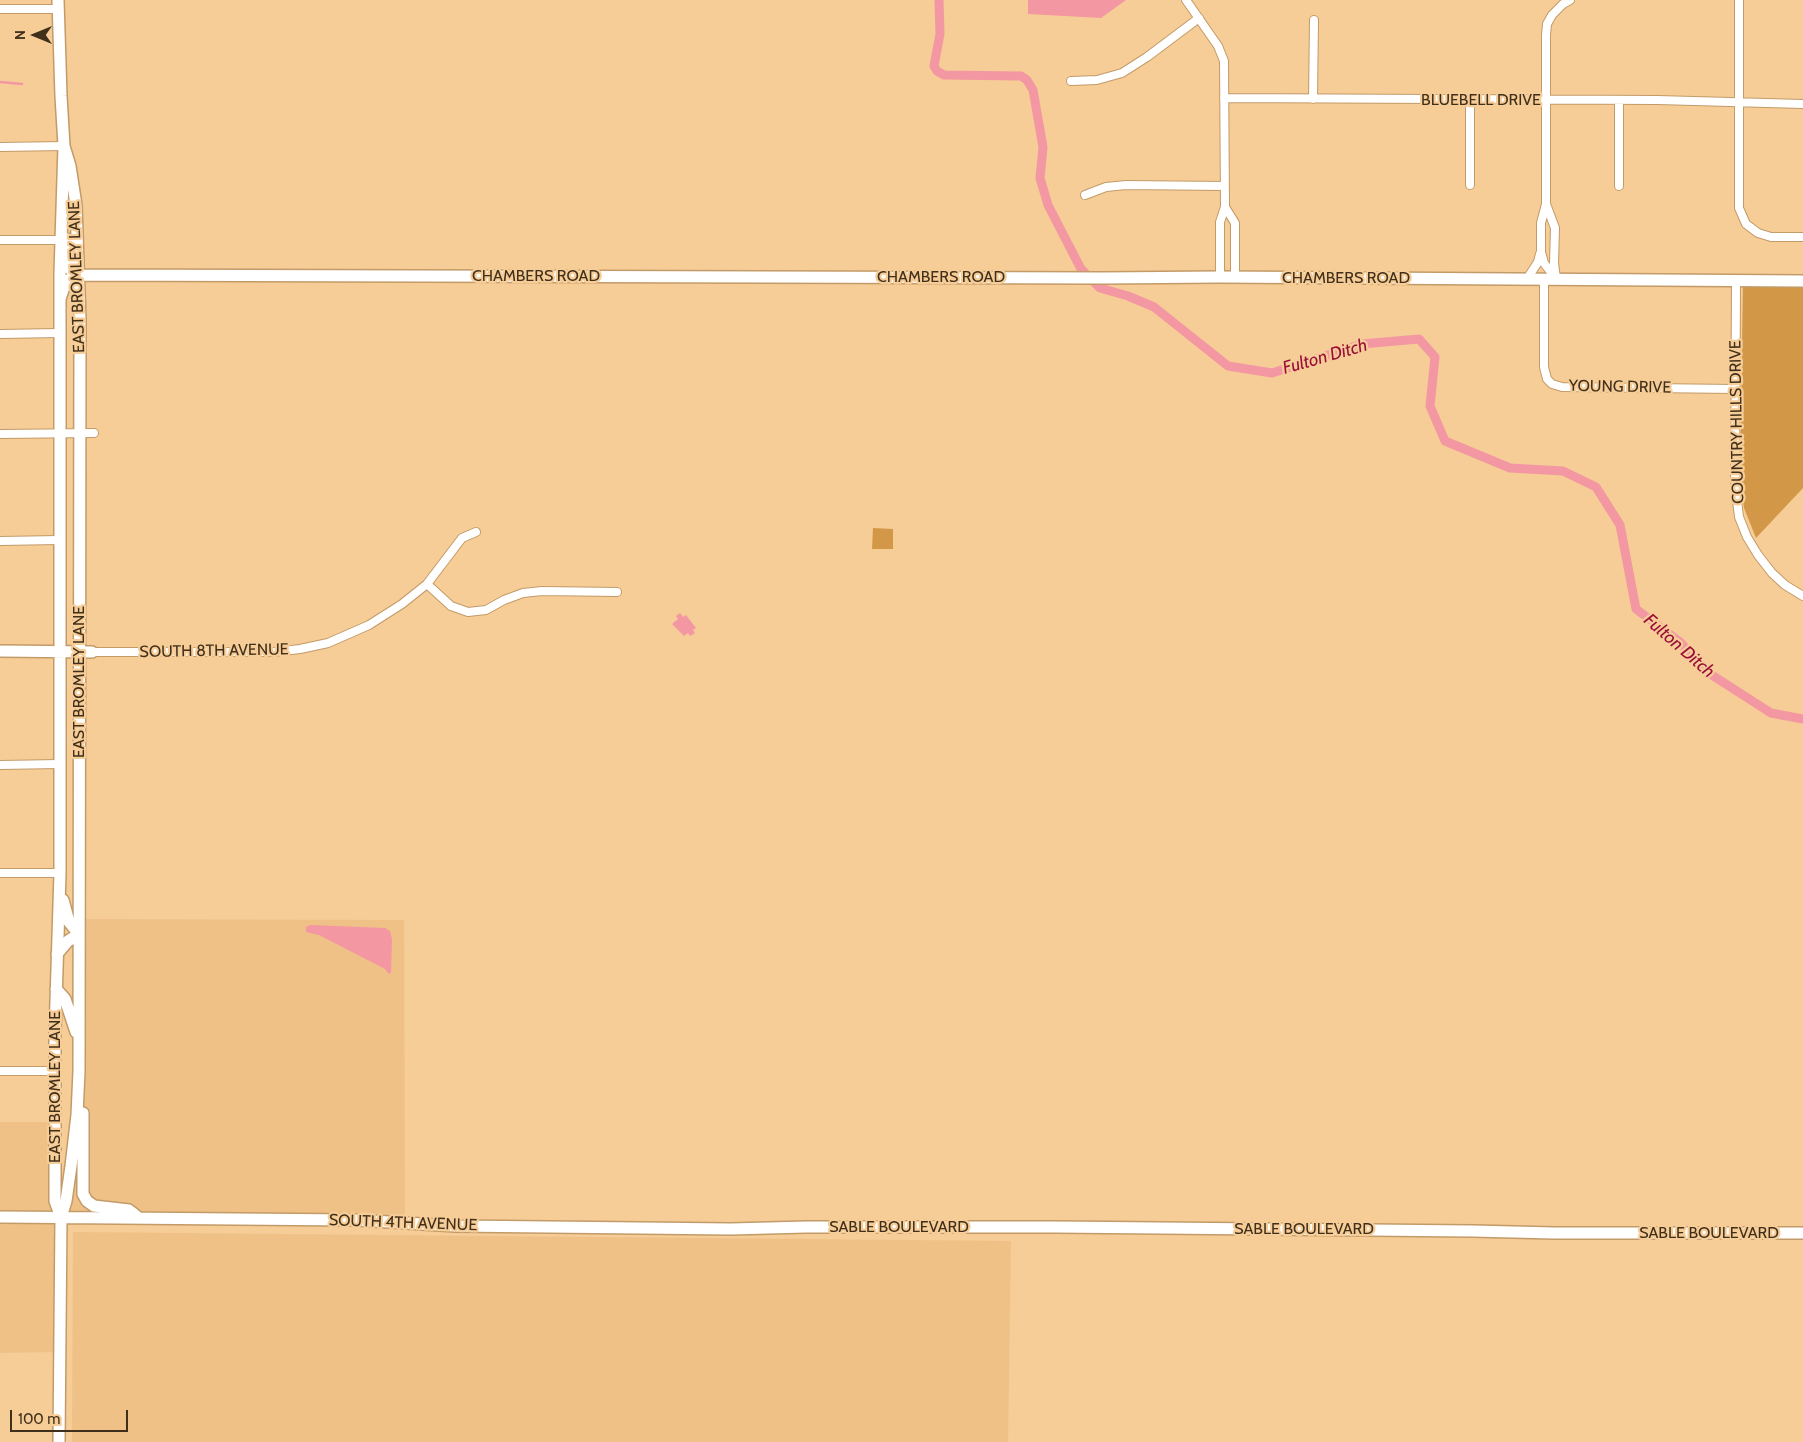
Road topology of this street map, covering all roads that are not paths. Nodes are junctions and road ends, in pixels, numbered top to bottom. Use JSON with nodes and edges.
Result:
{"nodes":[{"id":1,"x":1186,"y":0,"type":"edge"},
{"id":2,"x":1739,"y":0,"type":"edge"},
{"id":3,"x":1564,"y":1,"type":"edge"},
{"id":4,"x":58,"y":4,"type":"edge"},
{"id":5,"x":0,"y":9,"type":"edge"},
{"id":6,"x":1198,"y":18,"type":"junction"},
{"id":7,"x":1314,"y":20,"type":"dead end"},
{"id":8,"x":1071,"y":81,"type":"dead end"},
{"id":9,"x":1224,"y":98,"type":"junction"},
{"id":10,"x":1313,"y":99,"type":"junction"},
{"id":11,"x":1470,"y":100,"type":"junction"},
{"id":12,"x":1619,"y":100,"type":"junction"},
{"id":13,"x":1546,"y":101,"type":"junction"},
{"id":14,"x":1739,"y":103,"type":"junction"},
{"id":15,"x":1803,"y":104,"type":"edge"},
{"id":16,"x":64,"y":146,"type":"junction"},
{"id":17,"x":0,"y":147,"type":"edge"},
{"id":18,"x":1470,"y":184,"type":"dead end"},
{"id":19,"x":1224,"y":186,"type":"junction"},
{"id":20,"x":1619,"y":186,"type":"dead end"},
{"id":21,"x":62,"y":192,"type":"junction"},
{"id":22,"x":1085,"y":195,"type":"dead end"},
{"id":23,"x":1546,"y":204,"type":"junction"},
{"id":24,"x":1225,"y":207,"type":"junction"},
{"id":25,"x":1803,"y":237,"type":"edge"},
{"id":26,"x":0,"y":240,"type":"edge"},
{"id":27,"x":60,"y":240,"type":"junction"},
{"id":28,"x":1541,"y":252,"type":"junction"},
{"id":29,"x":79,"y":275,"type":"junction"},
{"id":30,"x":1220,"y":277,"type":"junction"},
{"id":31,"x":1235,"y":277,"type":"junction"},
{"id":32,"x":1527,"y":279,"type":"junction"},
{"id":33,"x":1544,"y":280,"type":"junction"},
{"id":34,"x":1556,"y":280,"type":"junction"},
{"id":35,"x":1803,"y":281,"type":"edge"},
{"id":36,"x":1736,"y":282,"type":"junction"},
{"id":37,"x":60,"y":299,"type":"junction"},
{"id":38,"x":60,"y":333,"type":"junction"},
{"id":39,"x":0,"y":334,"type":"edge"},
{"id":40,"x":1735,"y":389,"type":"junction"},
{"id":41,"x":60,"y":433,"type":"junction"},
{"id":42,"x":79,"y":433,"type":"junction"},
{"id":43,"x":94,"y":433,"type":"dead end"},
{"id":44,"x":0,"y":434,"type":"edge"},
{"id":45,"x":476,"y":532,"type":"dead end"},
{"id":46,"x":59,"y":540,"type":"junction"},
{"id":47,"x":0,"y":541,"type":"edge"},
{"id":48,"x":427,"y":584,"type":"junction"},
{"id":49,"x":616,"y":592,"type":"dead end"},
{"id":50,"x":1803,"y":596,"type":"edge"},
{"id":51,"x":0,"y":651,"type":"edge"},
{"id":52,"x":59,"y":652,"type":"junction"},
{"id":53,"x":79,"y":652,"type":"junction"},
{"id":54,"x":92,"y":652,"type":"joint"},
{"id":55,"x":59,"y":764,"type":"junction"},
{"id":56,"x":0,"y":765,"type":"edge"},
{"id":57,"x":0,"y":873,"type":"edge"},
{"id":58,"x":60,"y":873,"type":"junction"},
{"id":59,"x":59,"y":887,"type":"junction"},
{"id":60,"x":79,"y":934,"type":"junction"},
{"id":61,"x":57,"y":954,"type":"junction"},
{"id":62,"x":56,"y":989,"type":"junction"},
{"id":63,"x":79,"y":1040,"type":"junction"},
{"id":64,"x":0,"y":1071,"type":"edge"},
{"id":65,"x":55,"y":1071,"type":"junction"},
{"id":66,"x":78,"y":1098,"type":"junction"},
{"id":67,"x":0,"y":1217,"type":"edge"},
{"id":68,"x":60,"y":1217,"type":"junction"},
{"id":69,"x":139,"y":1218,"type":"junction"},
{"id":70,"x":806,"y":1227,"type":"joint"},
{"id":71,"x":1803,"y":1233,"type":"edge"},
{"id":72,"x":59,"y":1442,"type":"edge"}],
"edges":[{"from":1,"to":6,"type":"street"},
{"from":2,"to":14,"type":"street"},
{"from":3,"to":13,"type":"street"},
{"from":4,"to":5,"type":"street"},
{"from":4,"to":16,"type":"main road","name":"EAST BROMLEY LANE"},
{"from":6,"to":8,"type":"street"},
{"from":6,"to":9,"type":"street"},
{"from":7,"to":10,"type":"street"},
{"from":9,"to":10,"type":"street","name":"BLUEBELL DRIVE"},
{"from":9,"to":19,"type":"street"},
{"from":10,"to":11,"type":"street","name":"BLUEBELL DRIVE"},
{"from":11,"to":13,"type":"street","name":"BLUEBELL DRIVE"},
{"from":11,"to":18,"type":"street"},
{"from":12,"to":13,"type":"street","name":"BLUEBELL DRIVE"},
{"from":12,"to":14,"type":"street","name":"BLUEBELL DRIVE"},
{"from":12,"to":20,"type":"street"},
{"from":13,"to":23,"type":"street"},
{"from":14,"to":15,"type":"street","name":"BLUEBELL DRIVE"},
{"from":14,"to":25,"type":"street"},
{"from":16,"to":17,"type":"street"},
{"from":16,"to":21,"type":"main road","name":"EAST BROMLEY LANE"},
{"from":16,"to":29,"type":"main road","name":"EAST BROMLEY LANE"},
{"from":19,"to":22,"type":"street"},
{"from":19,"to":24,"type":"street"},
{"from":21,"to":27,"type":"main road","name":"EAST BROMLEY LANE"},
{"from":21,"to":29,"type":"main road"},
{"from":23,"to":28,"type":"street"},
{"from":23,"to":34,"type":"street"},
{"from":24,"to":30,"type":"street"},
{"from":24,"to":31,"type":"street"},
{"from":26,"to":27,"type":"street"},
{"from":27,"to":37,"type":"main road","name":"EAST BROMLEY LANE"},
{"from":28,"to":32,"type":"street"},
{"from":28,"to":34,"type":"street"},
{"from":29,"to":30,"type":"main road","name":"CHAMBERS ROAD"},
{"from":29,"to":37,"type":"main road"},
{"from":29,"to":42,"type":"main road","name":"EAST BROMLEY LANE"},
{"from":30,"to":31,"type":"main road","name":"CHAMBERS ROAD"},
{"from":31,"to":32,"type":"main road","name":"CHAMBERS ROAD"},
{"from":32,"to":33,"type":"main road","name":"CHAMBERS ROAD"},
{"from":33,"to":34,"type":"main road","name":"CHAMBERS ROAD"},
{"from":33,"to":40,"type":"street","name":"YOUNG DRIVE"},
{"from":34,"to":36,"type":"main road","name":"CHAMBERS ROAD"},
{"from":35,"to":36,"type":"main road","name":"CHAMBERS ROAD"},
{"from":36,"to":40,"type":"street","name":"COUNTRY HILLS DRIVE"},
{"from":37,"to":38,"type":"main road","name":"EAST BROMLEY LANE"},
{"from":38,"to":39,"type":"street"},
{"from":38,"to":41,"type":"main road","name":"EAST BROMLEY LANE"},
{"from":40,"to":50,"type":"street","name":"COUNTRY HILLS DRIVE"},
{"from":41,"to":42,"type":"street"},
{"from":41,"to":44,"type":"street"},
{"from":41,"to":46,"type":"main road","name":"EAST BROMLEY LANE"},
{"from":42,"to":43,"type":"street"},
{"from":42,"to":53,"type":"main road","name":"EAST BROMLEY LANE"},
{"from":45,"to":48,"type":"street","name":"SOUTH 8TH AVENUE"},
{"from":46,"to":47,"type":"street"},
{"from":46,"to":52,"type":"main road","name":"EAST BROMLEY LANE"},
{"from":48,"to":49,"type":"street"},
{"from":48,"to":54,"type":"street","name":"SOUTH 8TH AVENUE"},
{"from":51,"to":52,"type":"main road","name":"SOUTH 8TH AVENUE"},
{"from":52,"to":53,"type":"main road","name":"SOUTH 8TH AVENUE"},
{"from":52,"to":55,"type":"main road","name":"EAST BROMLEY LANE"},
{"from":53,"to":54,"type":"main road","name":"SOUTH 8TH AVENUE"},
{"from":53,"to":60,"type":"main road","name":"EAST BROMLEY LANE"},
{"from":55,"to":56,"type":"street"},
{"from":55,"to":58,"type":"main road","name":"EAST BROMLEY LANE"},
{"from":57,"to":58,"type":"street"},
{"from":58,"to":59,"type":"main road","name":"EAST BROMLEY LANE"},
{"from":59,"to":60,"type":"main road"},
{"from":59,"to":61,"type":"main road","name":"EAST BROMLEY LANE"},
{"from":60,"to":61,"type":"main road"},
{"from":60,"to":63,"type":"main road","name":"EAST BROMLEY LANE"},
{"from":61,"to":62,"type":"main road","name":"EAST BROMLEY LANE"},
{"from":62,"to":63,"type":"main road"},
{"from":62,"to":65,"type":"main road","name":"EAST BROMLEY LANE"},
{"from":63,"to":66,"type":"main road","name":"EAST BROMLEY LANE"},
{"from":64,"to":65,"type":"street"},
{"from":65,"to":68,"type":"main road","name":"EAST BROMLEY LANE"},
{"from":66,"to":68,"type":"main road","name":"EAST BROMLEY LANE"},
{"from":66,"to":69,"type":"main road"},
{"from":67,"to":68,"type":"main road","name":"SOUTH 4TH AVENUE"},
{"from":68,"to":69,"type":"main road","name":"SOUTH 4TH AVENUE"},
{"from":68,"to":72,"type":"main road","name":"EAST BROMLEY LANE"},
{"from":69,"to":70,"type":"main road","name":"SOUTH 4TH AVENUE"},
{"from":70,"to":71,"type":"main road","name":"SABLE BOULEVARD"}]}
